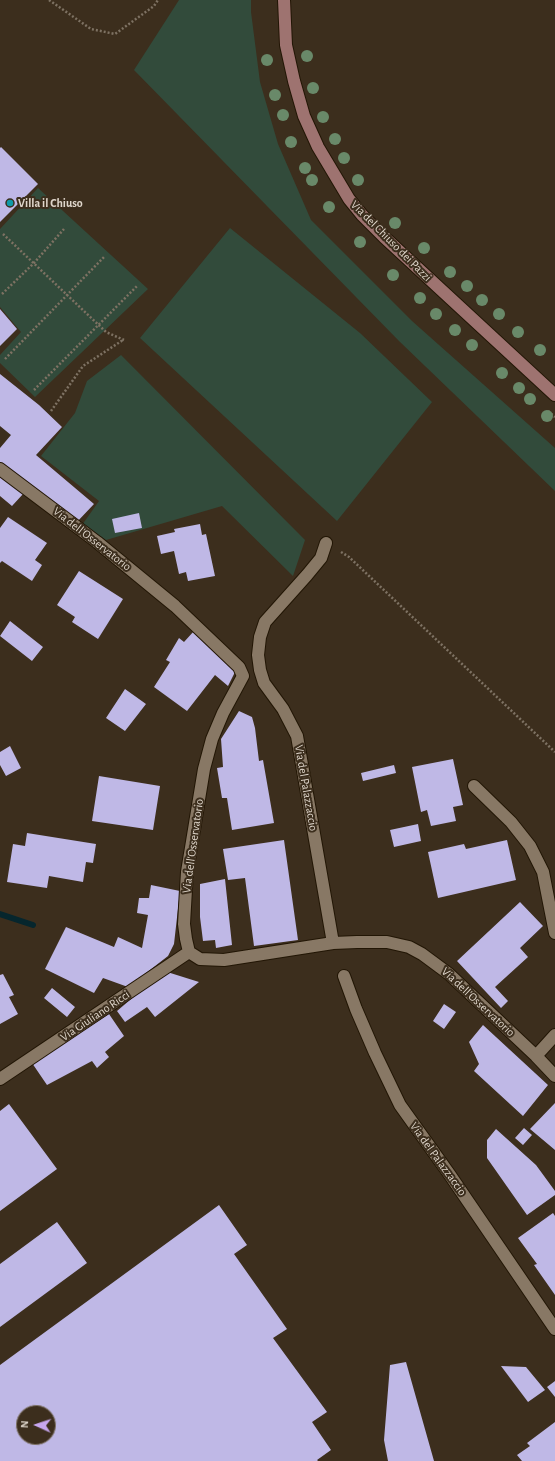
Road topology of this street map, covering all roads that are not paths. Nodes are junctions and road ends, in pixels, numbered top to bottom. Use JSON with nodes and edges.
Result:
{"nodes":[{"id":1,"x":284,"y":0,"type":"edge"},
{"id":2,"x":555,"y":395,"type":"edge"},
{"id":3,"x":0,"y":469,"type":"edge"},
{"id":4,"x":326,"y":544,"type":"road end"},
{"id":5,"x":474,"y":786,"type":"dead end"},
{"id":6,"x":555,"y":933,"type":"edge"},
{"id":7,"x":333,"y":944,"type":"junction"},
{"id":8,"x":189,"y":952,"type":"junction"},
{"id":9,"x":344,"y":976,"type":"dead end"},
{"id":10,"x":555,"y":1035,"type":"edge"},
{"id":11,"x":536,"y":1056,"type":"junction"},
{"id":12,"x":555,"y":1076,"type":"edge"},
{"id":13,"x":0,"y":1079,"type":"edge"},
{"id":14,"x":555,"y":1329,"type":"edge"}],
"edges":[{"from":1,"to":2,"type":"main road","name":"Via del Chiuso dei Pazzi"},
{"from":3,"to":8,"type":"street","name":"Via dell'Osservatorio"},
{"from":4,"to":7,"type":"street","name":"Via del Palazzaccio"},
{"from":5,"to":6,"type":"street"},
{"from":7,"to":8,"type":"street","name":"Via dell'Osservatorio"},
{"from":7,"to":11,"type":"street","name":"Via dell'Osservatorio"},
{"from":8,"to":13,"type":"street","name":"Via Giuliano Ricci"},
{"from":9,"to":14,"type":"street","name":"Via del Palazzaccio"},
{"from":10,"to":11,"type":"street"},
{"from":11,"to":12,"type":"street","name":"Via dell'Osservatorio"}]}
